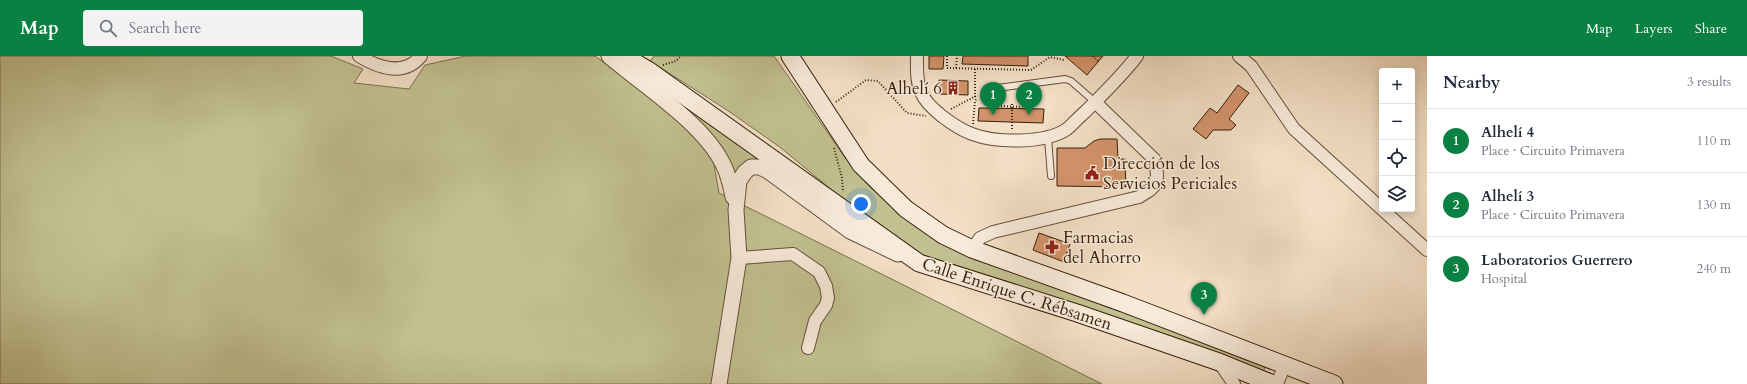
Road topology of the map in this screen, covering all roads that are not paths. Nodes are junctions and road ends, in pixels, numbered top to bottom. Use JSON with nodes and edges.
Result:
{"nodes":[{"id":1,"x":360,"y":56,"type":"edge"},
{"id":2,"x":420,"y":56,"type":"edge"},
{"id":3,"x":609,"y":56,"type":"edge"},
{"id":4,"x":624,"y":56,"type":"edge"},
{"id":5,"x":790,"y":56,"type":"edge"},
{"id":6,"x":917,"y":56,"type":"edge"},
{"id":7,"x":1137,"y":56,"type":"edge"},
{"id":8,"x":1240,"y":56,"type":"edge"},
{"id":9,"x":997,"y":88,"type":"dead end"},
{"id":10,"x":1095,"y":102,"type":"junction"},
{"id":11,"x":1048,"y":138,"type":"junction"},
{"id":12,"x":1051,"y":176,"type":"dead end"},
{"id":13,"x":736,"y":210,"type":"junction"},
{"id":14,"x":972,"y":249,"type":"junction"},
{"id":15,"x":1427,"y":250,"type":"edge"},
{"id":16,"x":739,"y":258,"type":"junction"},
{"id":17,"x":919,"y":263,"type":"junction"},
{"id":18,"x":808,"y":348,"type":"dead end"},
{"id":19,"x":1219,"y":362,"type":"junction"},
{"id":20,"x":1285,"y":364,"type":"junction"},
{"id":21,"x":719,"y":384,"type":"edge"},
{"id":22,"x":1234,"y":384,"type":"edge"},
{"id":23,"x":1273,"y":384,"type":"edge"},
{"id":24,"x":1277,"y":384,"type":"edge"},
{"id":25,"x":1334,"y":384,"type":"edge"}],
"edges":[{"from":1,"to":2,"type":"street"},
{"from":3,"to":13,"type":"street"},
{"from":4,"to":17,"type":"main road","name":"Calle Enrique C. Rébsamen"},
{"from":5,"to":14,"type":"main road","name":"Calle Enrique C. Rébsamen"},
{"from":6,"to":11,"type":"street"},
{"from":7,"to":10,"type":"street"},
{"from":8,"to":15,"type":"street"},
{"from":9,"to":10,"type":"lane"},
{"from":10,"to":11,"type":"street"},
{"from":10,"to":14,"type":"street"},
{"from":11,"to":12,"type":"lane"},
{"from":13,"to":16,"type":"street"},
{"from":13,"to":17,"type":"street"},
{"from":14,"to":20,"type":"main road","name":"Calle Enrique C. Rébsamen"},
{"from":16,"to":18,"type":"street"},
{"from":16,"to":21,"type":"street"},
{"from":17,"to":19,"type":"main road","name":"Calle Enrique C. Rébsamen"},
{"from":19,"to":22,"type":"street"},
{"from":19,"to":23,"type":"main road","name":"Calle Enrique C. Rébsamen"},
{"from":20,"to":24,"type":"street"},
{"from":20,"to":25,"type":"main road","name":"Calle Enrique C. Rébsamen"}]}
